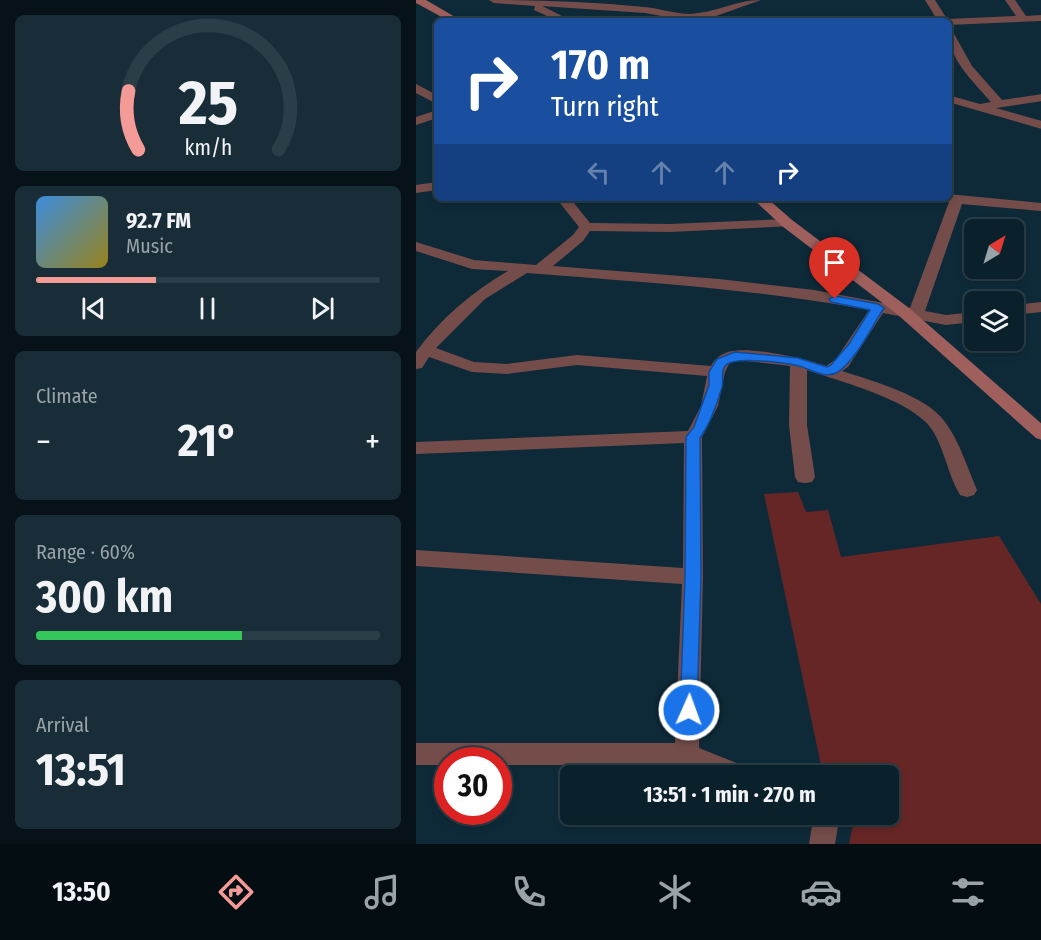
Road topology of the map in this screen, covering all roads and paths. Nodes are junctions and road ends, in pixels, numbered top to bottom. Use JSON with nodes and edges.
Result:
{"nodes":[{"id":1,"x":418,"y":0,"type":"edge"},
{"id":2,"x":494,"y":0,"type":"edge"},
{"id":3,"x":654,"y":0,"type":"edge"},
{"id":4,"x":756,"y":0,"type":"edge"},
{"id":5,"x":930,"y":0,"type":"edge"},
{"id":6,"x":1010,"y":0,"type":"edge"},
{"id":7,"x":525,"y":2,"type":"junction"},
{"id":8,"x":645,"y":10,"type":"junction"},
{"id":9,"x":688,"y":16,"type":"junction"},
{"id":10,"x":451,"y":18,"type":"edge"},
{"id":11,"x":561,"y":18,"type":"edge"},
{"id":12,"x":683,"y":18,"type":"edge"},
{"id":13,"x":693,"y":18,"type":"edge"},
{"id":14,"x":941,"y":18,"type":"edge"},
{"id":15,"x":1032,"y":18,"type":"edge"},
{"id":16,"x":952,"y":22,"type":"edge"},
{"id":17,"x":1042,"y":30,"type":"edge"},
{"id":18,"x":952,"y":40,"type":"edge"},
{"id":19,"x":416,"y":88,"type":"edge"},
{"id":20,"x":434,"y":98,"type":"edge"},
{"id":21,"x":1042,"y":98,"type":"edge"},
{"id":22,"x":952,"y":101,"type":"edge"},
{"id":23,"x":1000,"y":104,"type":"junction"},
{"id":24,"x":981,"y":107,"type":"junction"},
{"id":25,"x":434,"y":115,"type":"edge"},
{"id":26,"x":416,"y":121,"type":"edge"},
{"id":27,"x":1042,"y":124,"type":"edge"},
{"id":28,"x":434,"y":186,"type":"edge"},
{"id":29,"x":416,"y":189,"type":"edge"},
{"id":30,"x":952,"y":199,"type":"edge"},
{"id":31,"x":565,"y":201,"type":"edge"},
{"id":32,"x":762,"y":201,"type":"edge"},
{"id":33,"x":950,"y":201,"type":"edge"},
{"id":34,"x":1042,"y":207,"type":"edge"},
{"id":35,"x":787,"y":223,"type":"junction"},
{"id":36,"x":586,"y":227,"type":"junction"},
{"id":37,"x":416,"y":246,"type":"edge"},
{"id":38,"x":531,"y":270,"type":"junction"},
{"id":39,"x":1042,"y":307,"type":"edge"},
{"id":40,"x":878,"y":308,"type":"junction"},
{"id":41,"x":1024,"y":309,"type":"edge"},
{"id":42,"x":910,"y":312,"type":"junction"},
{"id":43,"x":964,"y":318,"type":"edge"},
{"id":44,"x":421,"y":357,"type":"edge"},
{"id":45,"x":798,"y":362,"type":"junction"},
{"id":46,"x":716,"y":372,"type":"junction"},
{"id":47,"x":828,"y":372,"type":"junction"},
{"id":48,"x":1042,"y":434,"type":"edge"},
{"id":49,"x":693,"y":437,"type":"junction"},
{"id":50,"x":416,"y":448,"type":"edge"},
{"id":51,"x":805,"y":477,"type":"dead end"},
{"id":52,"x":967,"y":490,"type":"dead end"},
{"id":53,"x":416,"y":558,"type":"edge"},
{"id":54,"x":693,"y":577,"type":"junction"},
{"id":55,"x":416,"y":754,"type":"edge"},
{"id":56,"x":687,"y":754,"type":"junction"},
{"id":57,"x":714,"y":765,"type":"edge"},
{"id":58,"x":825,"y":825,"type":"edge"},
{"id":59,"x":822,"y":844,"type":"edge"}],
"edges":[{"from":1,"to":10,"type":"street"},
{"from":2,"to":7,"type":"street"},
{"from":3,"to":8,"type":"street"},
{"from":4,"to":9,"type":"street"},
{"from":5,"to":14,"type":"street"},
{"from":6,"to":15,"type":"street"},
{"from":7,"to":8,"type":"street"},
{"from":7,"to":11,"type":"street"},
{"from":8,"to":9,"type":"street"},
{"from":9,"to":12,"type":"street"},
{"from":9,"to":13,"type":"street"},
{"from":15,"to":16,"type":"street"},
{"from":15,"to":17,"type":"street"},
{"from":18,"to":23,"type":"street"},
{"from":19,"to":20,"type":"street"},
{"from":21,"to":23,"type":"street"},
{"from":22,"to":24,"type":"street"},
{"from":23,"to":24,"type":"street"},
{"from":24,"to":27,"type":"street"},
{"from":25,"to":26,"type":"street"},
{"from":28,"to":29,"type":"street"},
{"from":30,"to":34,"type":"street"},
{"from":31,"to":36,"type":"street"},
{"from":32,"to":35,"type":"street"},
{"from":33,"to":42,"type":"street"},
{"from":35,"to":36,"type":"street"},
{"from":35,"to":42,"type":"street"},
{"from":36,"to":38,"type":"street"},
{"from":37,"to":38,"type":"street"},
{"from":38,"to":40,"type":"street"},
{"from":38,"to":44,"type":"street"},
{"from":39,"to":41,"type":"street"},
{"from":40,"to":42,"type":"street"},
{"from":40,"to":47,"type":"street"},
{"from":42,"to":43,"type":"street"},
{"from":42,"to":48,"type":"street"},
{"from":44,"to":46,"type":"street"},
{"from":45,"to":46,"type":"street"},
{"from":45,"to":47,"type":"street"},
{"from":45,"to":51,"type":"street"},
{"from":46,"to":49,"type":"street"},
{"from":47,"to":52,"type":"street"},
{"from":49,"to":50,"type":"street"},
{"from":49,"to":54,"type":"street"},
{"from":53,"to":54,"type":"street"},
{"from":54,"to":56,"type":"street"},
{"from":55,"to":56,"type":"street"},
{"from":56,"to":57,"type":"street"},
{"from":58,"to":59,"type":"street"}]}
